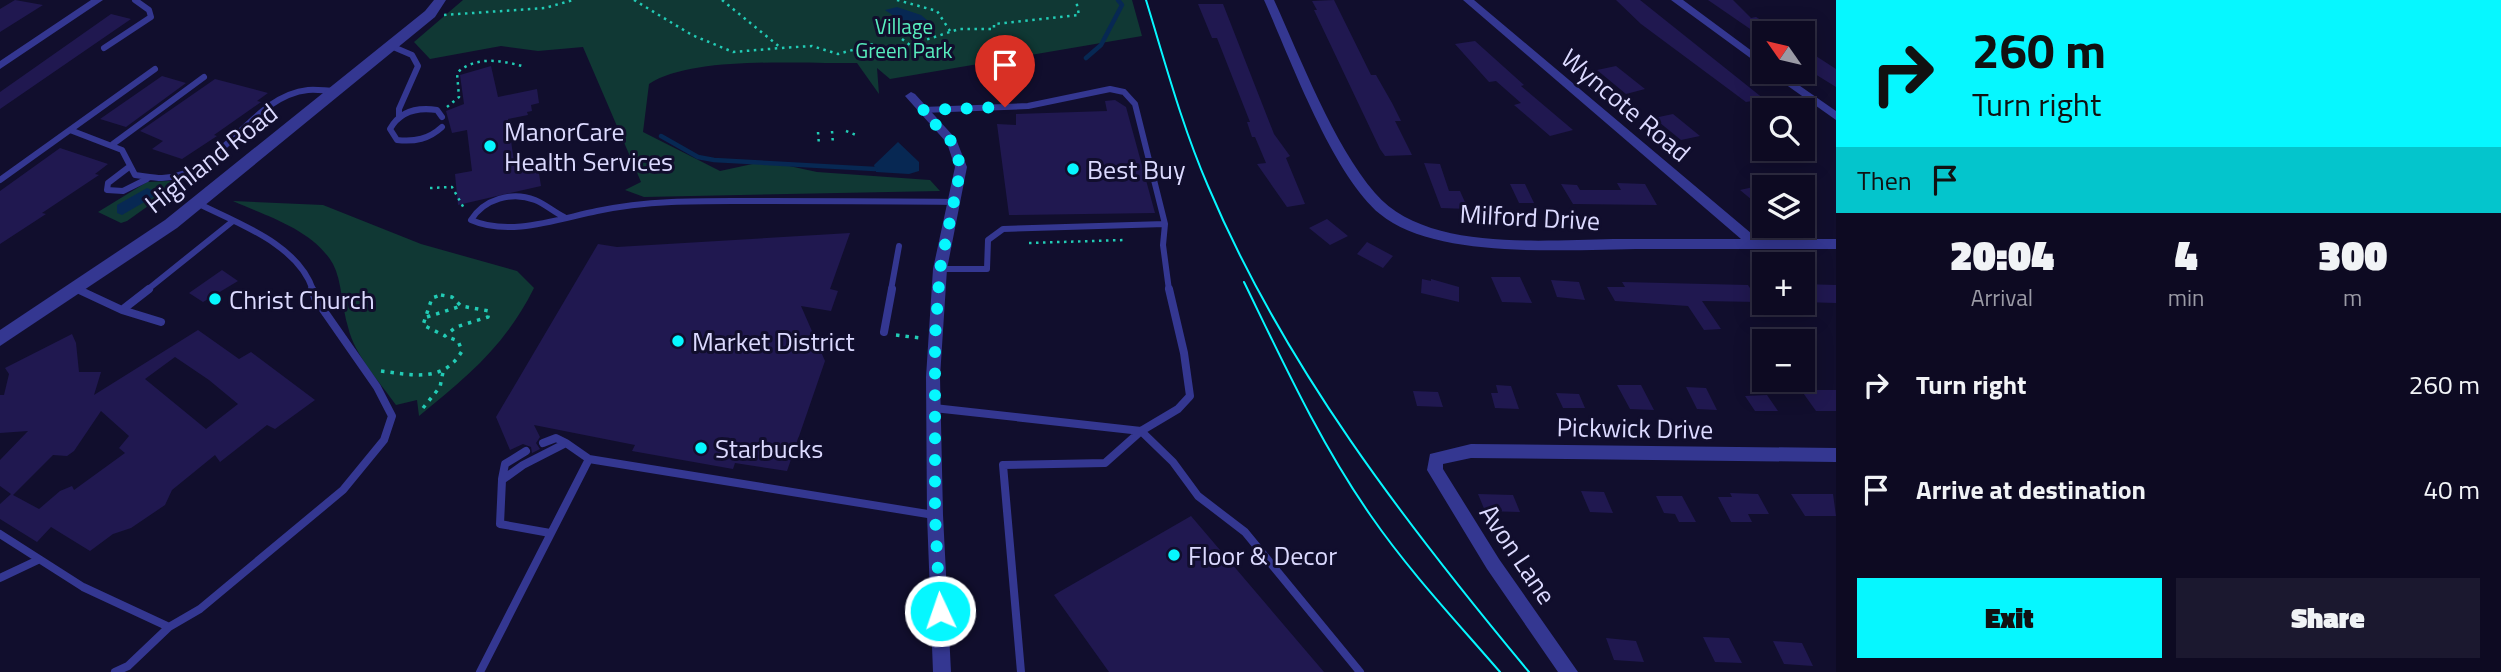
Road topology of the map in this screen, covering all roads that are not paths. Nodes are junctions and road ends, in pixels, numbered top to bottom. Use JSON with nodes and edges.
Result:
{"nodes":[{"id":1,"x":98,"y":0,"type":"edge"},
{"id":2,"x":135,"y":0,"type":"edge"},
{"id":3,"x":440,"y":0,"type":"edge"},
{"id":4,"x":1269,"y":0,"type":"edge"},
{"id":5,"x":1468,"y":0,"type":"edge"},
{"id":6,"x":1676,"y":0,"type":"edge"},
{"id":7,"x":391,"y":46,"type":"junction"},
{"id":8,"x":104,"y":48,"type":"dead end"},
{"id":9,"x":1752,"y":56,"type":"edge"},
{"id":10,"x":0,"y":66,"type":"edge"},
{"id":11,"x":155,"y":69,"type":"dead end"},
{"id":12,"x":204,"y":78,"type":"dead end"},
{"id":13,"x":1790,"y":84,"type":"edge"},
{"id":14,"x":335,"y":91,"type":"junction"},
{"id":15,"x":911,"y":96,"type":"dead end"},
{"id":16,"x":922,"y":110,"type":"junction"},
{"id":17,"x":399,"y":116,"type":"junction"},
{"id":18,"x":442,"y":116,"type":"road end"},
{"id":19,"x":1836,"y":116,"type":"edge"},
{"id":20,"x":442,"y":127,"type":"dead end"},
{"id":21,"x":70,"y":130,"type":"junction"},
{"id":22,"x":113,"y":144,"type":"junction"},
{"id":23,"x":129,"y":167,"type":"junction"},
{"id":24,"x":147,"y":179,"type":"junction"},
{"id":25,"x":0,"y":180,"type":"edge"},
{"id":26,"x":956,"y":202,"type":"junction"},
{"id":27,"x":196,"y":203,"type":"junction"},
{"id":28,"x":564,"y":217,"type":"junction"},
{"id":29,"x":233,"y":222,"type":"junction"},
{"id":30,"x":1165,"y":224,"type":"junction"},
{"id":31,"x":1755,"y":244,"type":"junction"},
{"id":32,"x":1836,"y":244,"type":"edge"},
{"id":33,"x":900,"y":246,"type":"dead end"},
{"id":34,"x":940,"y":269,"type":"junction"},
{"id":35,"x":76,"y":288,"type":"junction"},
{"id":36,"x":122,"y":310,"type":"junction"},
{"id":37,"x":161,"y":322,"type":"dead end"},
{"id":38,"x":884,"y":332,"type":"dead end"},
{"id":39,"x":0,"y":339,"type":"edge"},
{"id":40,"x":934,"y":408,"type":"junction"},
{"id":41,"x":1141,"y":431,"type":"junction"},
{"id":42,"x":543,"y":443,"type":"dead end"},
{"id":43,"x":566,"y":443,"type":"junction"},
{"id":44,"x":526,"y":451,"type":"dead end"},
{"id":45,"x":1836,"y":455,"type":"edge"},
{"id":46,"x":589,"y":459,"type":"junction"},
{"id":47,"x":1435,"y":459,"type":"joint"},
{"id":48,"x":502,"y":480,"type":"junction"},
{"id":49,"x":935,"y":515,"type":"junction"},
{"id":50,"x":550,"y":533,"type":"junction"},
{"id":51,"x":0,"y":534,"type":"edge"},
{"id":52,"x":38,"y":560,"type":"junction"},
{"id":53,"x":0,"y":578,"type":"edge"},
{"id":54,"x":169,"y":627,"type":"junction"},
{"id":55,"x":115,"y":672,"type":"edge"},
{"id":56,"x":480,"y":672,"type":"edge"},
{"id":57,"x":942,"y":672,"type":"edge"},
{"id":58,"x":1021,"y":672,"type":"edge"},
{"id":59,"x":1360,"y":672,"type":"edge"},
{"id":60,"x":1569,"y":672,"type":"edge"}],
"edges":[{"from":1,"to":10,"type":"street"},
{"from":2,"to":8,"type":"lane"},
{"from":3,"to":7,"type":"street","name":"Highland Road"},
{"from":4,"to":31,"type":"street","name":"Milford Drive"},
{"from":5,"to":31,"type":"street","name":"Wyncote Road"},
{"from":6,"to":9,"type":"street"},
{"from":7,"to":14,"type":"street","name":"Highland Road"},
{"from":7,"to":17,"type":"lane"},
{"from":11,"to":21,"type":"lane"},
{"from":12,"to":22,"type":"lane"},
{"from":13,"to":19,"type":"street"},
{"from":14,"to":24,"type":"lane"},
{"from":14,"to":27,"type":"street","name":"Highland Road"},
{"from":15,"to":16,"type":"street"},
{"from":16,"to":26,"type":"street"},
{"from":16,"to":30,"type":"lane"},
{"from":17,"to":18,"type":"lane"},
{"from":17,"to":20,"type":"lane"},
{"from":21,"to":22,"type":"lane"},
{"from":21,"to":25,"type":"lane"},
{"from":22,"to":23,"type":"lane"},
{"from":23,"to":24,"type":"lane"},
{"from":23,"to":24,"type":"lane"},
{"from":26,"to":28,"type":"lane"},
{"from":26,"to":34,"type":"street"},
{"from":27,"to":29,"type":"lane"},
{"from":27,"to":35,"type":"street","name":"Highland Road"},
{"from":28,"to":28,"type":"lane"},
{"from":29,"to":36,"type":"lane"},
{"from":29,"to":54,"type":"lane"},
{"from":30,"to":34,"type":"lane"},
{"from":30,"to":41,"type":"lane"},
{"from":31,"to":32,"type":"street","name":"Milford Drive"},
{"from":33,"to":38,"type":"lane"},
{"from":34,"to":40,"type":"street"},
{"from":35,"to":36,"type":"lane"},
{"from":35,"to":39,"type":"street","name":"Highland Road"},
{"from":36,"to":37,"type":"lane"},
{"from":40,"to":41,"type":"lane"},
{"from":40,"to":49,"type":"street"},
{"from":41,"to":58,"type":"lane"},
{"from":41,"to":59,"type":"lane"},
{"from":42,"to":43,"type":"lane"},
{"from":43,"to":46,"type":"lane"},
{"from":43,"to":48,"type":"lane"},
{"from":44,"to":48,"type":"lane"},
{"from":45,"to":47,"type":"street","name":"Pickwick Drive"},
{"from":46,"to":49,"type":"lane"},
{"from":46,"to":50,"type":"lane"},
{"from":47,"to":60,"type":"street","name":"Avon Lane"},
{"from":48,"to":50,"type":"lane"},
{"from":49,"to":57,"type":"street"},
{"from":50,"to":56,"type":"lane"},
{"from":51,"to":52,"type":"lane"},
{"from":52,"to":53,"type":"lane"},
{"from":52,"to":54,"type":"lane"},
{"from":54,"to":55,"type":"lane"}]}
